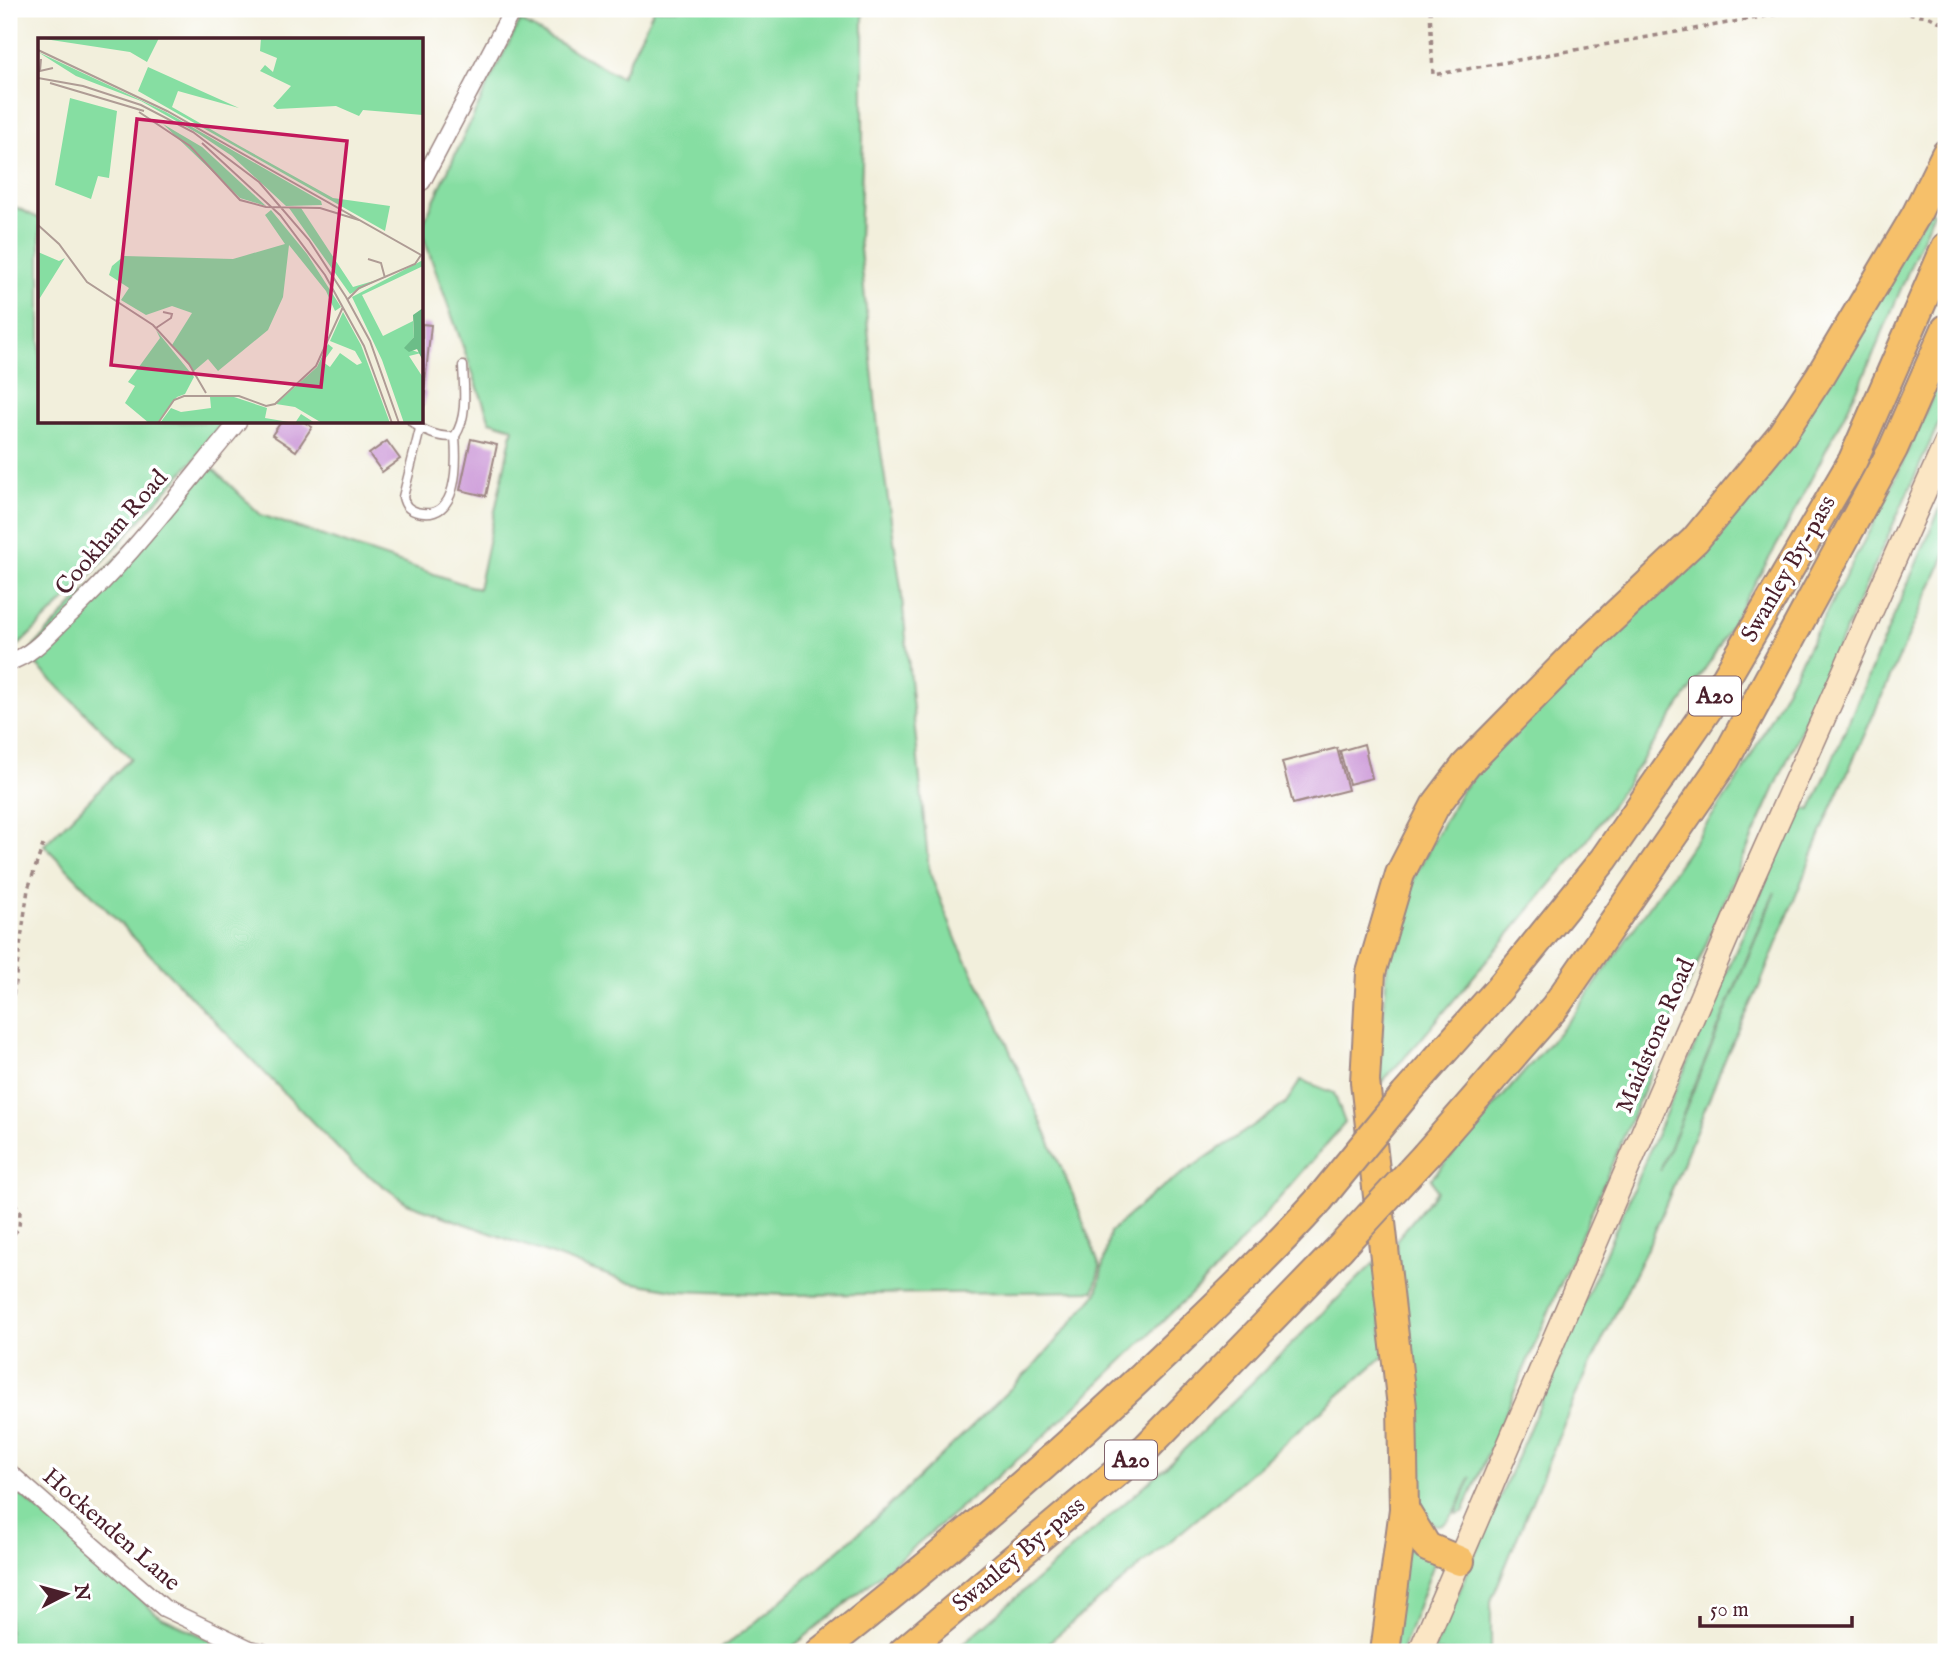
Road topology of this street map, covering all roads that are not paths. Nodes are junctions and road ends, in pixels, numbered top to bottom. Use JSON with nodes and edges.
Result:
{"nodes":[{"id":1,"x":513,"y":9,"type":"edge"},
{"id":2,"x":1946,"y":154,"type":"edge"},
{"id":3,"x":424,"y":178,"type":"edge"},
{"id":4,"x":1946,"y":247,"type":"edge"},
{"id":5,"x":1946,"y":329,"type":"edge"},
{"id":6,"x":463,"y":366,"type":"dead end"},
{"id":7,"x":236,"y":424,"type":"edge"},
{"id":8,"x":414,"y":424,"type":"edge"},
{"id":9,"x":420,"y":429,"type":"junction"},
{"id":10,"x":455,"y":436,"type":"junction"},
{"id":11,"x":1946,"y":443,"type":"edge"},
{"id":12,"x":9,"y":662,"type":"edge"},
{"id":13,"x":9,"y":1472,"type":"edge"},
{"id":14,"x":1404,"y":1509,"type":"junction"},
{"id":15,"x":1460,"y":1561,"type":"junction"},
{"id":16,"x":263,"y":1652,"type":"edge"},
{"id":17,"x":820,"y":1652,"type":"edge"},
{"id":18,"x":903,"y":1652,"type":"edge"},
{"id":19,"x":1385,"y":1652,"type":"edge"},
{"id":20,"x":1420,"y":1652,"type":"edge"}],
"edges":[{"from":1,"to":3,"type":"street"},
{"from":2,"to":14,"type":"highway"},
{"from":4,"to":17,"type":"highway","name":"Swanley By-pass","number":"A20","bridge":true},
{"from":5,"to":18,"type":"highway","name":"Swanley By-pass","number":"A20","bridge":true},
{"from":6,"to":10,"type":"lane"},
{"from":7,"to":12,"type":"street","name":"Cookham Road"},
{"from":8,"to":9,"type":"lane"},
{"from":9,"to":10,"type":"lane"},
{"from":9,"to":10,"type":"lane"},
{"from":11,"to":15,"type":"main road","name":"Maidstone Road"},
{"from":13,"to":16,"type":"street","name":"Hockenden Lane"},
{"from":14,"to":15,"type":"highway"},
{"from":14,"to":19,"type":"highway"},
{"from":15,"to":20,"type":"main road","name":"Maidstone Road"}]}
